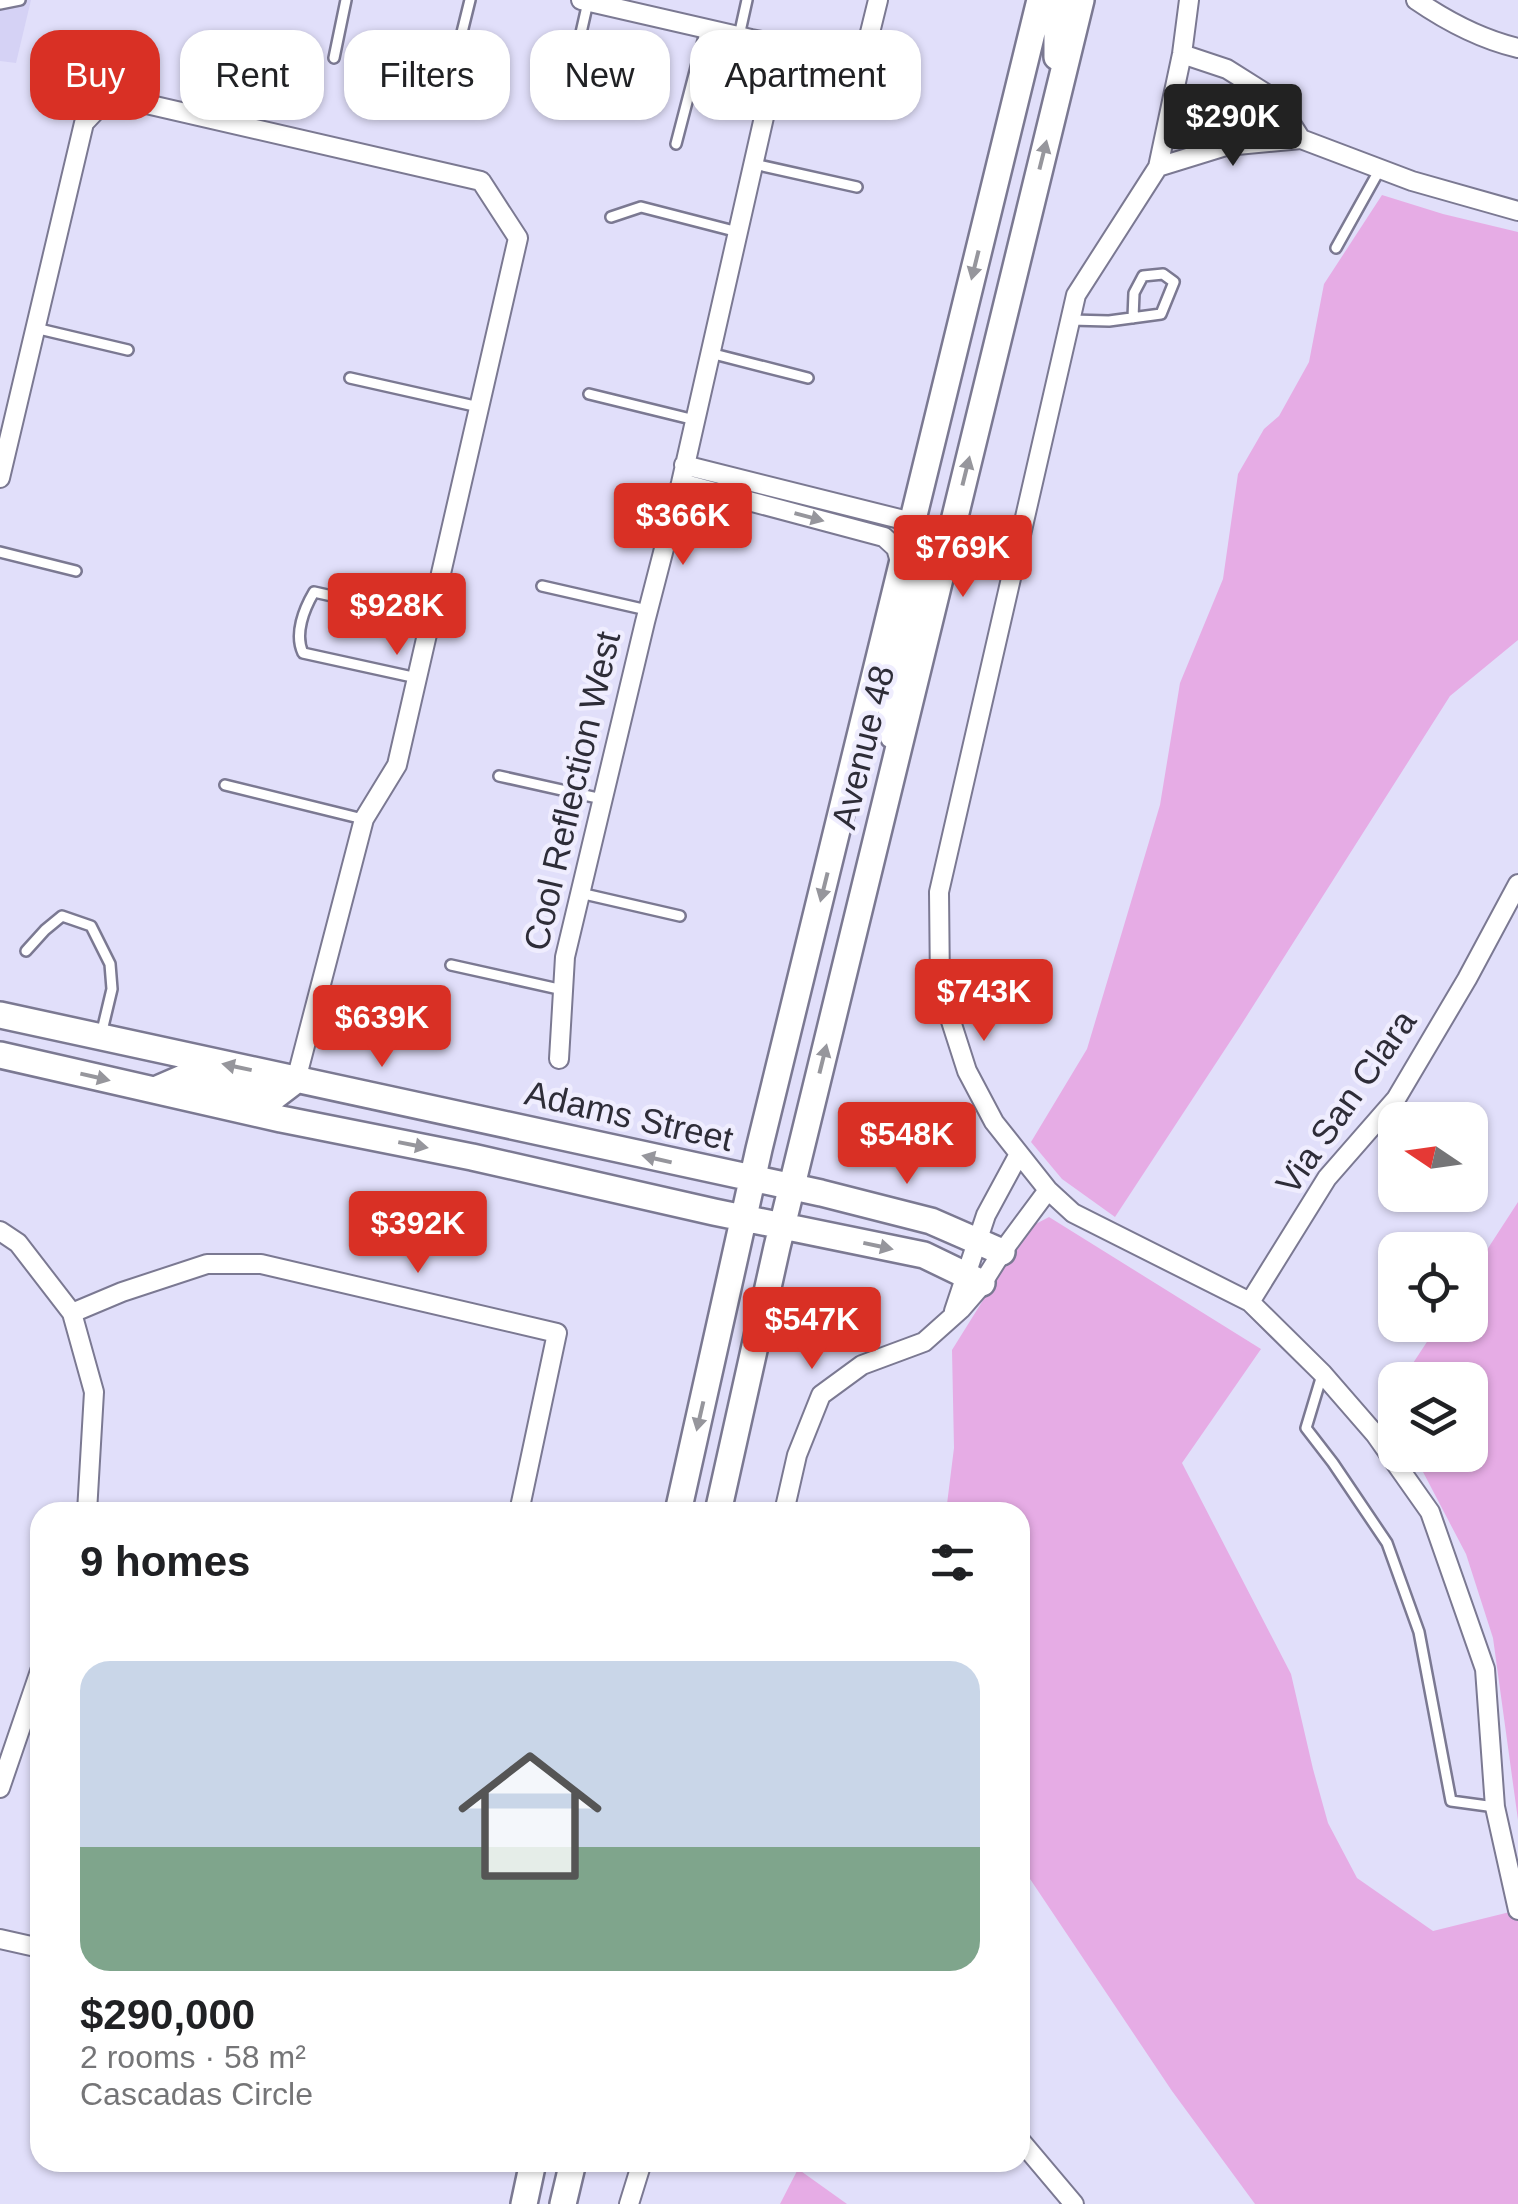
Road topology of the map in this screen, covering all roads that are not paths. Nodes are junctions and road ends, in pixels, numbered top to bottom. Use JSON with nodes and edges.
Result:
{"nodes":[{"id":1,"x":20,"y":0,"type":"edge"},
{"id":2,"x":346,"y":0,"type":"edge"},
{"id":3,"x":470,"y":0,"type":"edge"},
{"id":4,"x":747,"y":0,"type":"edge"},
{"id":5,"x":878,"y":0,"type":"edge"},
{"id":6,"x":1040,"y":0,"type":"edge"},
{"id":7,"x":1063,"y":0,"type":"edge"},
{"id":8,"x":1081,"y":0,"type":"edge"},
{"id":9,"x":1189,"y":0,"type":"edge"},
{"id":10,"x":1416,"y":0,"type":"edge"},
{"id":11,"x":584,"y":1,"type":"edge"},
{"id":12,"x":0,"y":4,"type":"edge"},
{"id":13,"x":627,"y":5,"type":"edge"},
{"id":14,"x":706,"y":28,"type":"junction"},
{"id":15,"x":463,"y":30,"type":"edge"},
{"id":16,"x":579,"y":30,"type":"edge"},
{"id":17,"x":714,"y":30,"type":"edge"},
{"id":18,"x":740,"y":30,"type":"edge"},
{"id":19,"x":871,"y":30,"type":"edge"},
{"id":20,"x":1518,"y":48,"type":"edge"},
{"id":21,"x":1182,"y":54,"type":"junction"},
{"id":22,"x":334,"y":58,"type":"dead end"},
{"id":23,"x":1058,"y":97,"type":"junction"},
{"id":24,"x":764,"y":120,"type":"edge"},
{"id":25,"x":1302,"y":139,"type":"junction"},
{"id":26,"x":676,"y":144,"type":"dead end"},
{"id":27,"x":754,"y":164,"type":"junction"},
{"id":28,"x":1158,"y":167,"type":"junction"},
{"id":29,"x":1380,"y":168,"type":"junction"},
{"id":30,"x":857,"y":187,"type":"dead end"},
{"id":31,"x":1518,"y":211,"type":"edge"},
{"id":32,"x":611,"y":217,"type":"dead end"},
{"id":33,"x":738,"y":232,"type":"junction"},
{"id":34,"x":1336,"y":248,"type":"dead end"},
{"id":35,"x":1133,"y":318,"type":"junction"},
{"id":36,"x":1071,"y":320,"type":"junction"},
{"id":37,"x":35,"y":328,"type":"junction"},
{"id":38,"x":128,"y":350,"type":"dead end"},
{"id":39,"x":710,"y":353,"type":"junction"},
{"id":40,"x":350,"y":378,"type":"dead end"},
{"id":41,"x":808,"y":378,"type":"dead end"},
{"id":42,"x":589,"y":394,"type":"dead end"},
{"id":43,"x":479,"y":408,"type":"junction"},
{"id":44,"x":694,"y":420,"type":"junction"},
{"id":45,"x":683,"y":474,"type":"junction"},
{"id":46,"x":0,"y":478,"type":"edge"},
{"id":47,"x":912,"y":522,"type":"junction"},
{"id":48,"x":0,"y":552,"type":"edge"},
{"id":49,"x":902,"y":566,"type":"junction"},
{"id":50,"x":76,"y":571,"type":"dead end"},
{"id":51,"x":542,"y":586,"type":"dead end"},
{"id":52,"x":648,"y":610,"type":"junction"},
{"id":53,"x":430,"y":618,"type":"junction"},
{"id":54,"x":417,"y":678,"type":"junction"},
{"id":55,"x":894,"y":766,"type":"junction"},
{"id":56,"x":499,"y":776,"type":"dead end"},
{"id":57,"x":225,"y":784,"type":"dead end"},
{"id":58,"x":602,"y":799,"type":"junction"},
{"id":59,"x":364,"y":819,"type":"junction"},
{"id":60,"x":1518,"y":884,"type":"edge"},
{"id":61,"x":580,"y":893,"type":"junction"},
{"id":62,"x":680,"y":916,"type":"dead end"},
{"id":63,"x":26,"y":951,"type":"dead end"},
{"id":64,"x":450,"y":965,"type":"dead end"},
{"id":65,"x":563,"y":990,"type":"junction"},
{"id":66,"x":0,"y":1016,"type":"edge"},
{"id":67,"x":101,"y":1037,"type":"junction"},
{"id":68,"x":0,"y":1055,"type":"edge"},
{"id":69,"x":559,"y":1059,"type":"dead end"},
{"id":70,"x":296,"y":1080,"type":"junction"},
{"id":71,"x":155,"y":1090,"type":"junction"},
{"id":72,"x":1019,"y":1154,"type":"junction"},
{"id":73,"x":753,"y":1180,"type":"junction"},
{"id":74,"x":792,"y":1187,"type":"junction"},
{"id":75,"x":1048,"y":1190,"type":"junction"},
{"id":76,"x":744,"y":1218,"type":"junction"},
{"id":77,"x":783,"y":1226,"type":"junction"},
{"id":78,"x":0,"y":1230,"type":"edge"},
{"id":79,"x":976,"y":1240,"type":"junction"},
{"id":80,"x":1002,"y":1252,"type":"junction"},
{"id":81,"x":974,"y":1278,"type":"junction"},
{"id":82,"x":1250,"y":1302,"type":"junction"},
{"id":83,"x":72,"y":1312,"type":"junction"},
{"id":84,"x":1322,"y":1372,"type":"junction"},
{"id":85,"x":88,"y":1502,"type":"edge"},
{"id":86,"x":521,"y":1502,"type":"edge"},
{"id":87,"x":680,"y":1502,"type":"edge"},
{"id":88,"x":720,"y":1502,"type":"edge"},
{"id":89,"x":786,"y":1502,"type":"edge"},
{"id":90,"x":30,"y":1695,"type":"edge"},
{"id":91,"x":5,"y":1756,"type":"edge"},
{"id":92,"x":0,"y":1788,"type":"edge"},
{"id":93,"x":1495,"y":1807,"type":"junction"},
{"id":94,"x":1518,"y":1910,"type":"edge"},
{"id":95,"x":0,"y":1939,"type":"edge"},
{"id":96,"x":30,"y":1946,"type":"edge"},
{"id":97,"x":1030,"y":2152,"type":"edge"},
{"id":98,"x":531,"y":2172,"type":"edge"},
{"id":99,"x":571,"y":2172,"type":"edge"},
{"id":100,"x":639,"y":2172,"type":"edge"},
{"id":101,"x":524,"y":2204,"type":"edge"},
{"id":102,"x":563,"y":2204,"type":"edge"},
{"id":103,"x":629,"y":2204,"type":"edge"},
{"id":104,"x":1074,"y":2204,"type":"edge"}],
"edges":[{"from":1,"to":12,"type":"lane"},
{"from":2,"to":22,"type":"lane"},
{"from":3,"to":15,"type":"lane"},
{"from":4,"to":18,"type":"lane"},
{"from":5,"to":19,"type":"street"},
{"from":6,"to":47,"type":"main road","name":"Avenue 48","one_way":true},
{"from":7,"to":23,"type":"main road"},
{"from":8,"to":23,"type":"main road","name":"Avenue 48"},
{"from":9,"to":21,"type":"street"},
{"from":10,"to":20,"type":"street"},
{"from":11,"to":13,"type":"street"},
{"from":11,"to":16,"type":"lane"},
{"from":13,"to":14,"type":"street"},
{"from":14,"to":17,"type":"street"},
{"from":14,"to":26,"type":"lane"},
{"from":21,"to":25,"type":"street"},
{"from":21,"to":28,"type":"street"},
{"from":55,"to":23,"type":"main road","name":"Avenue 48","one_way":true},
{"from":24,"to":27,"type":"street","name":"Cool Reflection West"},
{"from":25,"to":28,"type":"street"},
{"from":25,"to":29,"type":"street"},
{"from":27,"to":30,"type":"lane"},
{"from":27,"to":33,"type":"street","name":"Cool Reflection West"},
{"from":28,"to":36,"type":"street"},
{"from":29,"to":31,"type":"street"},
{"from":29,"to":34,"type":"lane"},
{"from":32,"to":33,"type":"lane"},
{"from":33,"to":39,"type":"street","name":"Cool Reflection West"},
{"from":35,"to":35,"type":"lane"},
{"from":35,"to":36,"type":"lane"},
{"from":36,"to":72,"type":"street"},
{"from":37,"to":38,"type":"lane"},
{"from":37,"to":43,"type":"street"},
{"from":37,"to":46,"type":"street"},
{"from":39,"to":41,"type":"lane"},
{"from":39,"to":44,"type":"street","name":"Cool Reflection West"},
{"from":40,"to":43,"type":"lane"},
{"from":42,"to":44,"type":"lane"},
{"from":43,"to":53,"type":"street"},
{"from":44,"to":45,"type":"street","name":"Cool Reflection West"},
{"from":45,"to":47,"type":"street"},
{"from":45,"to":49,"type":"street","one_way":true},
{"from":45,"to":52,"type":"street","name":"Cool Reflection West"},
{"from":47,"to":49,"type":"main road","name":"Avenue 48"},
{"from":47,"to":55,"type":"main road"},
{"from":48,"to":50,"type":"lane"},
{"from":49,"to":73,"type":"main road","name":"Avenue 48","one_way":true},
{"from":51,"to":52,"type":"lane"},
{"from":52,"to":58,"type":"street","name":"Cool Reflection West"},
{"from":53,"to":54,"type":"street"},
{"from":53,"to":54,"type":"lane"},
{"from":54,"to":59,"type":"street"},
{"from":74,"to":55,"type":"main road","name":"Avenue 48","one_way":true},
{"from":56,"to":58,"type":"lane"},
{"from":57,"to":59,"type":"lane"},
{"from":58,"to":61,"type":"street","name":"Cool Reflection West"},
{"from":59,"to":70,"type":"street"},
{"from":60,"to":82,"type":"street","name":"Via San Clara"},
{"from":61,"to":62,"type":"lane"},
{"from":61,"to":65,"type":"street","name":"Cool Reflection West"},
{"from":63,"to":67,"type":"lane"},
{"from":64,"to":65,"type":"lane"},
{"from":65,"to":69,"type":"street","name":"Cool Reflection West"},
{"from":66,"to":67,"type":"main road","name":"Adams Street"},
{"from":70,"to":67,"type":"main road","name":"Adams Street","one_way":true},
{"from":68,"to":71,"type":"main road","one_way":true},
{"from":70,"to":71,"type":"main road"},
{"from":73,"to":70,"type":"main road","name":"Adams Street","one_way":true},
{"from":71,"to":76,"type":"main road","one_way":true},
{"from":72,"to":75,"type":"street"},
{"from":72,"to":79,"type":"street"},
{"from":73,"to":74,"type":"main road","name":"Adams Street"},
{"from":73,"to":76,"type":"main road","name":"Avenue 48"},
{"from":74,"to":77,"type":"main road","name":"Avenue 48"},
{"from":74,"to":79,"type":"main road","name":"Adams Street"},
{"from":75,"to":80,"type":"street"},
{"from":75,"to":82,"type":"street"},
{"from":76,"to":77,"type":"main road"},
{"from":76,"to":87,"type":"main road","name":"Avenue 48","one_way":true},
{"from":77,"to":81,"type":"main road","one_way":true},
{"from":77,"to":88,"type":"main road","name":"Avenue 48"},
{"from":78,"to":83,"type":"street"},
{"from":79,"to":80,"type":"main road","name":"Adams Street"},
{"from":79,"to":81,"type":"street"},
{"from":80,"to":81,"type":"street"},
{"from":81,"to":89,"type":"street"},
{"from":82,"to":84,"type":"street"},
{"from":83,"to":85,"type":"street"},
{"from":83,"to":86,"type":"street"},
{"from":84,"to":93,"type":"street"},
{"from":84,"to":93,"type":"lane"},
{"from":90,"to":91,"type":"street"},
{"from":91,"to":92,"type":"street"},
{"from":93,"to":94,"type":"street"},
{"from":95,"to":96,"type":"street"},
{"from":97,"to":104,"type":"street"},
{"from":98,"to":101,"type":"main road"},
{"from":99,"to":102,"type":"main road"},
{"from":100,"to":103,"type":"street"}]}
